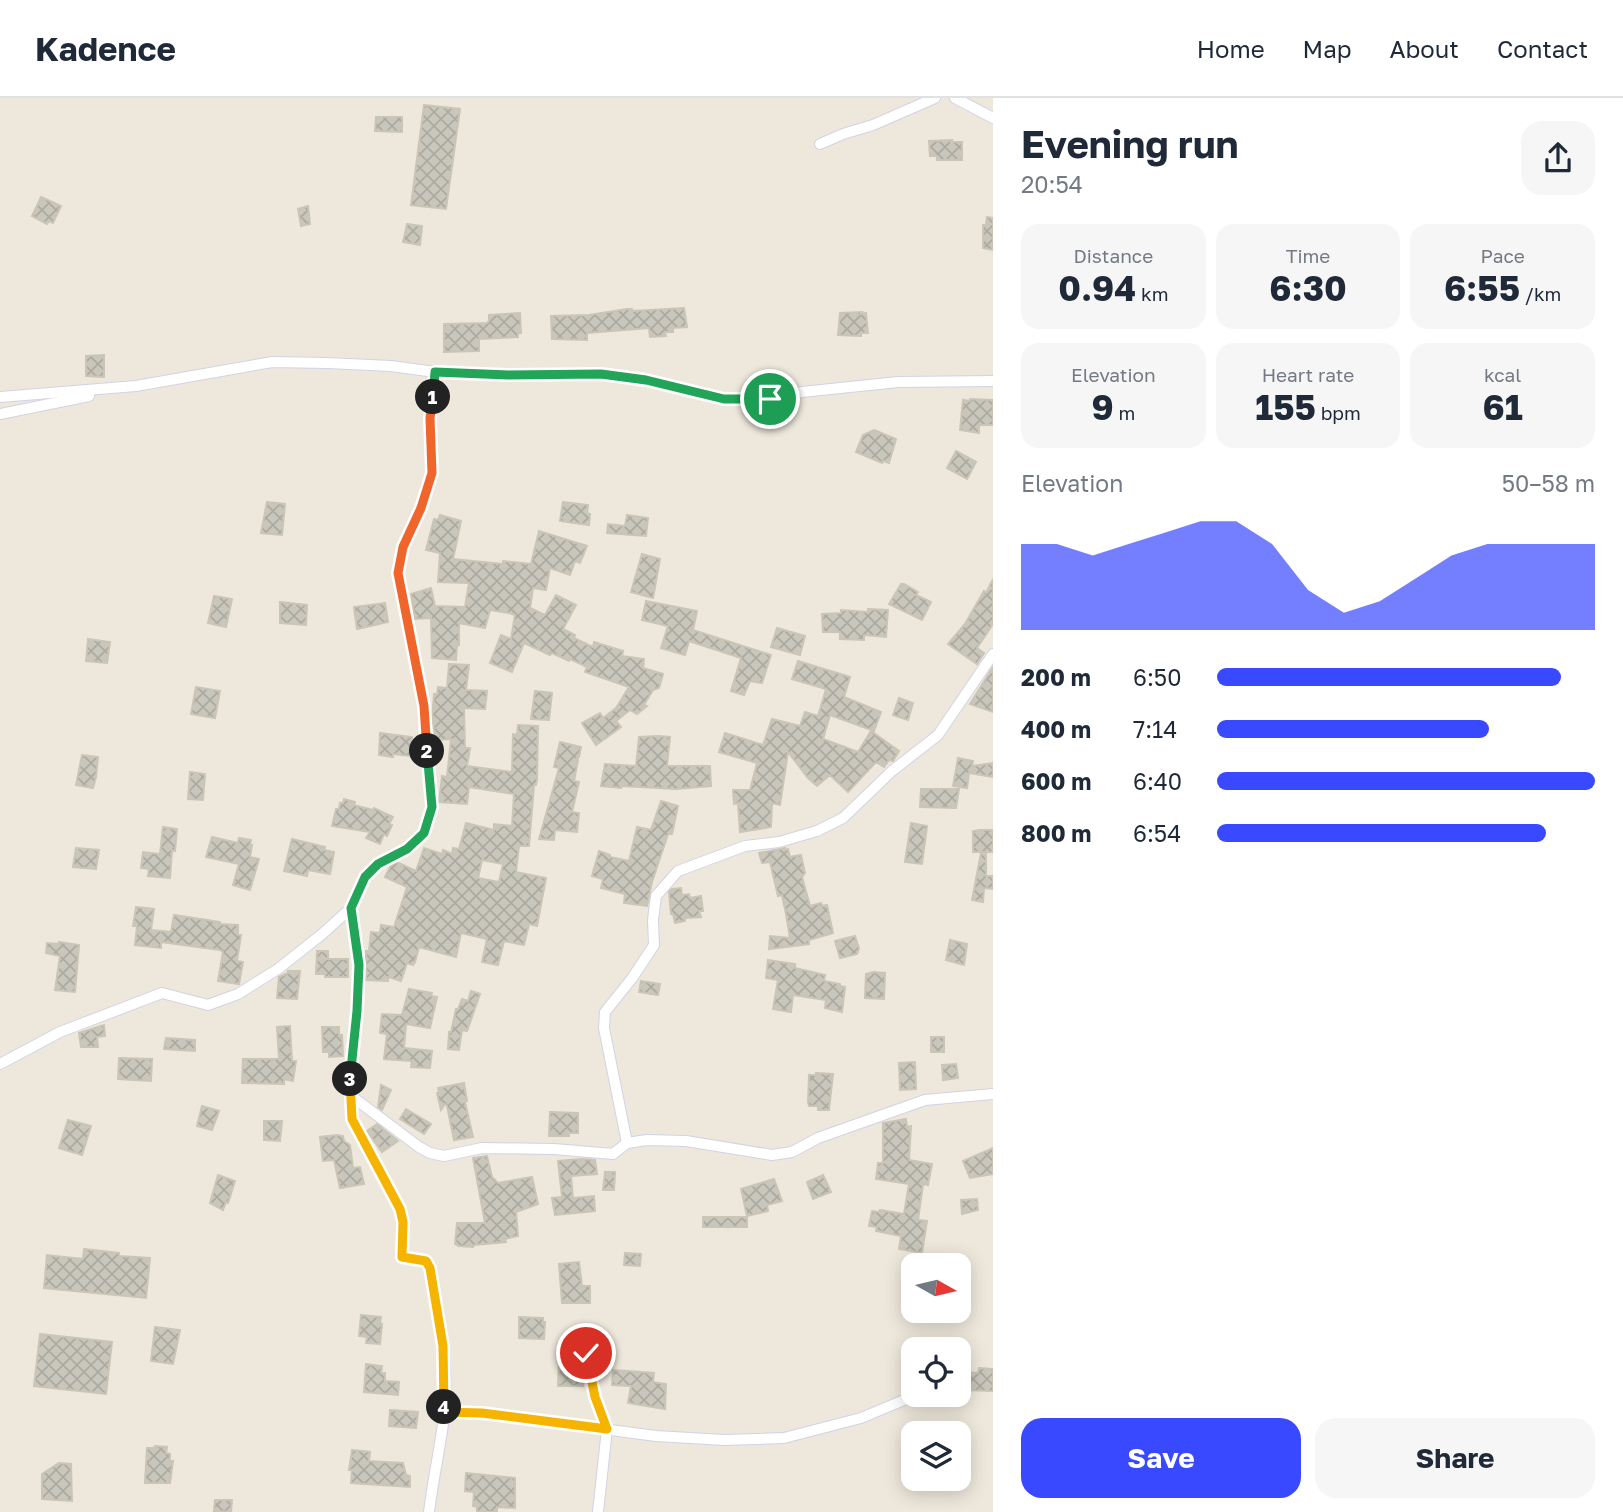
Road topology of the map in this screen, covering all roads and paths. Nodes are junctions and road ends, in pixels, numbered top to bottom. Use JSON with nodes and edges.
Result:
{"nodes":[{"id":1,"x":935,"y":98,"type":"edge"},
{"id":2,"x":955,"y":98,"type":"edge"},
{"id":3,"x":993,"y":118,"type":"edge"},
{"id":4,"x":820,"y":144,"type":"dead end"},
{"id":5,"x":435,"y":372,"type":"junction"},
{"id":6,"x":993,"y":381,"type":"edge"},
{"id":7,"x":111,"y":389,"type":"junction"},
{"id":8,"x":0,"y":397,"type":"edge"},
{"id":9,"x":0,"y":414,"type":"edge"},
{"id":10,"x":993,"y":654,"type":"edge"},
{"id":11,"x":351,"y":908,"type":"junction"},
{"id":12,"x":0,"y":1064,"type":"edge"},
{"id":13,"x":993,"y":1094,"type":"edge"},
{"id":14,"x":350,"y":1095,"type":"junction"},
{"id":15,"x":627,"y":1143,"type":"junction"},
{"id":16,"x":586,"y":1353,"type":"dead end"},
{"id":17,"x":901,"y":1401,"type":"edge"},
{"id":18,"x":444,"y":1412,"type":"junction"},
{"id":19,"x":607,"y":1429,"type":"junction"},
{"id":20,"x":429,"y":1512,"type":"edge"},
{"id":21,"x":598,"y":1512,"type":"edge"}],
"edges":[{"from":1,"to":4,"type":"street"},
{"from":2,"to":3,"type":"street"},
{"from":5,"to":6,"type":"street"},
{"from":5,"to":7,"type":"street"},
{"from":5,"to":11,"type":"street"},
{"from":7,"to":8,"type":"street"},
{"from":7,"to":9,"type":"street"},
{"from":10,"to":15,"type":"street"},
{"from":11,"to":12,"type":"street"},
{"from":11,"to":14,"type":"street"},
{"from":13,"to":15,"type":"street"},
{"from":14,"to":15,"type":"street"},
{"from":14,"to":18,"type":"street"},
{"from":16,"to":19,"type":"street"},
{"from":17,"to":19,"type":"street"},
{"from":18,"to":19,"type":"street"},
{"from":18,"to":20,"type":"street"},
{"from":19,"to":21,"type":"street"}]}
